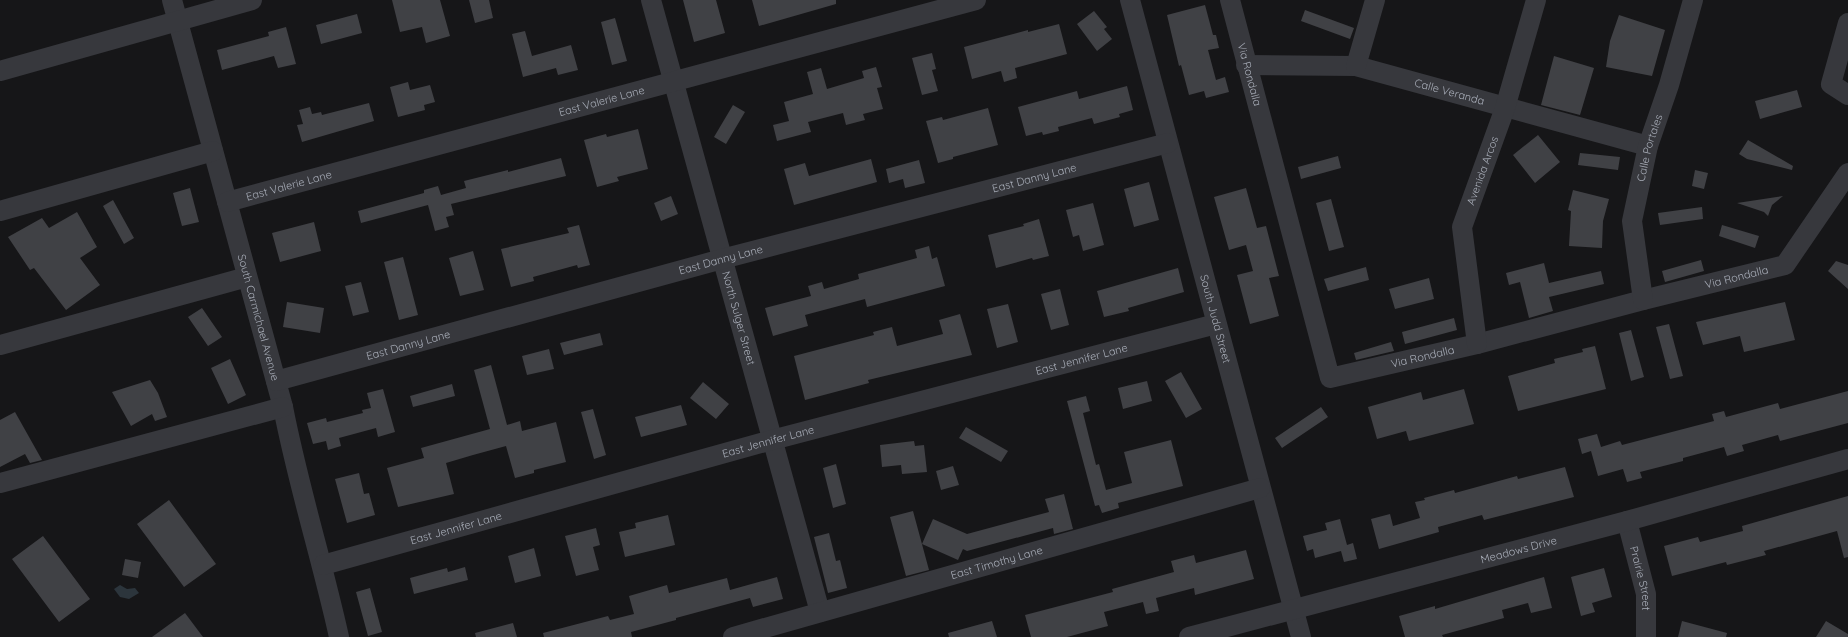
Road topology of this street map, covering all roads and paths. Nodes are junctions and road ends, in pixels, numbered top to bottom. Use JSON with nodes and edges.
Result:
{"nodes":[{"id":1,"x":172,"y":0,"type":"edge"},
{"id":2,"x":252,"y":0,"type":"edge"},
{"id":3,"x":651,"y":0,"type":"edge"},
{"id":4,"x":976,"y":0,"type":"edge"},
{"id":5,"x":1130,"y":0,"type":"edge"},
{"id":6,"x":1230,"y":0,"type":"edge"},
{"id":7,"x":1375,"y":0,"type":"edge"},
{"id":8,"x":1536,"y":0,"type":"edge"},
{"id":9,"x":1693,"y":0,"type":"edge"},
{"id":10,"x":178,"y":20,"type":"junction"},
{"id":11,"x":1848,"y":24,"type":"edge"},
{"id":12,"x":1246,"y":66,"type":"junction"},
{"id":13,"x":1356,"y":66,"type":"junction"},
{"id":14,"x":0,"y":71,"type":"edge"},
{"id":15,"x":674,"y":82,"type":"junction"},
{"id":16,"x":1848,"y":95,"type":"edge"},
{"id":17,"x":1505,"y":108,"type":"junction"},
{"id":18,"x":1168,"y":144,"type":"junction"},
{"id":19,"x":1648,"y":146,"type":"junction"},
{"id":20,"x":213,"y":151,"type":"junction"},
{"id":21,"x":1848,"y":173,"type":"edge"},
{"id":22,"x":227,"y":202,"type":"junction"},
{"id":23,"x":0,"y":211,"type":"edge"},
{"id":24,"x":722,"y":258,"type":"junction"},
{"id":25,"x":247,"y":276,"type":"junction"},
{"id":26,"x":1642,"y":300,"type":"junction"},
{"id":27,"x":1216,"y":324,"type":"junction"},
{"id":28,"x":1477,"y":344,"type":"junction"},
{"id":29,"x":0,"y":345,"type":"edge"},
{"id":30,"x":276,"y":381,"type":"junction"},
{"id":31,"x":283,"y":407,"type":"junction"},
{"id":32,"x":772,"y":440,"type":"junction"},
{"id":33,"x":1848,"y":459,"type":"edge"},
{"id":34,"x":0,"y":483,"type":"edge"},
{"id":35,"x":1260,"y":488,"type":"junction"},
{"id":36,"x":1627,"y":521,"type":"junction"},
{"id":37,"x":323,"y":565,"type":"junction"},
{"id":38,"x":1294,"y":609,"type":"junction"},
{"id":39,"x":820,"y":612,"type":"junction"},
{"id":40,"x":340,"y":637,"type":"edge"},
{"id":41,"x":733,"y":637,"type":"edge"},
{"id":42,"x":1189,"y":637,"type":"edge"},
{"id":43,"x":1301,"y":637,"type":"edge"},
{"id":44,"x":1646,"y":637,"type":"edge"}],
"edges":[{"from":1,"to":10,"type":"street","name":"South Carmichael Avenue"},
{"from":2,"to":10,"type":"street"},
{"from":3,"to":15,"type":"street","name":"North Sulger Street"},
{"from":4,"to":15,"type":"street","name":"East Valerie Lane"},
{"from":5,"to":18,"type":"street","name":"South Judd Street"},
{"from":6,"to":12,"type":"street","name":"Via Rondalla"},
{"from":7,"to":13,"type":"street"},
{"from":8,"to":17,"type":"street","name":"Avenida Arcos"},
{"from":9,"to":19,"type":"street","name":"Calle Portales"},
{"from":10,"to":14,"type":"street"},
{"from":10,"to":20,"type":"street","name":"South Carmichael Avenue"},
{"from":11,"to":16,"type":"street"},
{"from":12,"to":13,"type":"street","name":"Calle Veranda"},
{"from":12,"to":28,"type":"street","name":"Via Rondalla"},
{"from":13,"to":17,"type":"street","name":"Calle Veranda"},
{"from":15,"to":22,"type":"street","name":"East Valerie Lane"},
{"from":15,"to":24,"type":"street","name":"North Sulger Street"},
{"from":17,"to":19,"type":"street","name":"Calle Veranda"},
{"from":17,"to":28,"type":"street","name":"Avenida Arcos"},
{"from":18,"to":24,"type":"street","name":"East Danny Lane"},
{"from":18,"to":27,"type":"street","name":"South Judd Street"},
{"from":19,"to":26,"type":"street","name":"Calle Portales"},
{"from":20,"to":22,"type":"street","name":"South Carmichael Avenue"},
{"from":20,"to":23,"type":"street"},
{"from":21,"to":26,"type":"street","name":"Via Rondalla"},
{"from":22,"to":25,"type":"street","name":"South Carmichael Avenue"},
{"from":24,"to":30,"type":"street","name":"East Danny Lane"},
{"from":24,"to":32,"type":"street","name":"North Sulger Street"},
{"from":25,"to":29,"type":"street"},
{"from":25,"to":30,"type":"street","name":"South Carmichael Avenue"},
{"from":26,"to":28,"type":"street","name":"Via Rondalla"},
{"from":27,"to":32,"type":"street","name":"East Jennifer Lane"},
{"from":27,"to":35,"type":"street","name":"South Judd Street"},
{"from":30,"to":31,"type":"street","name":"South Carmichael Avenue"},
{"from":31,"to":34,"type":"street"},
{"from":31,"to":37,"type":"street","name":"South Carmichael Avenue"},
{"from":32,"to":37,"type":"street","name":"East Jennifer Lane"},
{"from":32,"to":39,"type":"street","name":"North Sulger Street"},
{"from":33,"to":36,"type":"street","name":"Meadows Drive"},
{"from":35,"to":38,"type":"street","name":"South Judd Street"},
{"from":35,"to":39,"type":"street","name":"East Timothy Lane"},
{"from":36,"to":38,"type":"street","name":"Meadows Drive"},
{"from":36,"to":44,"type":"street","name":"Prairie Street"},
{"from":37,"to":40,"type":"street","name":"South Carmichael Avenue"},
{"from":38,"to":42,"type":"street","name":"Meadows Drive"},
{"from":38,"to":43,"type":"street","name":"South Judd Street"},
{"from":39,"to":41,"type":"street","name":"East Timothy Lane"}]}
